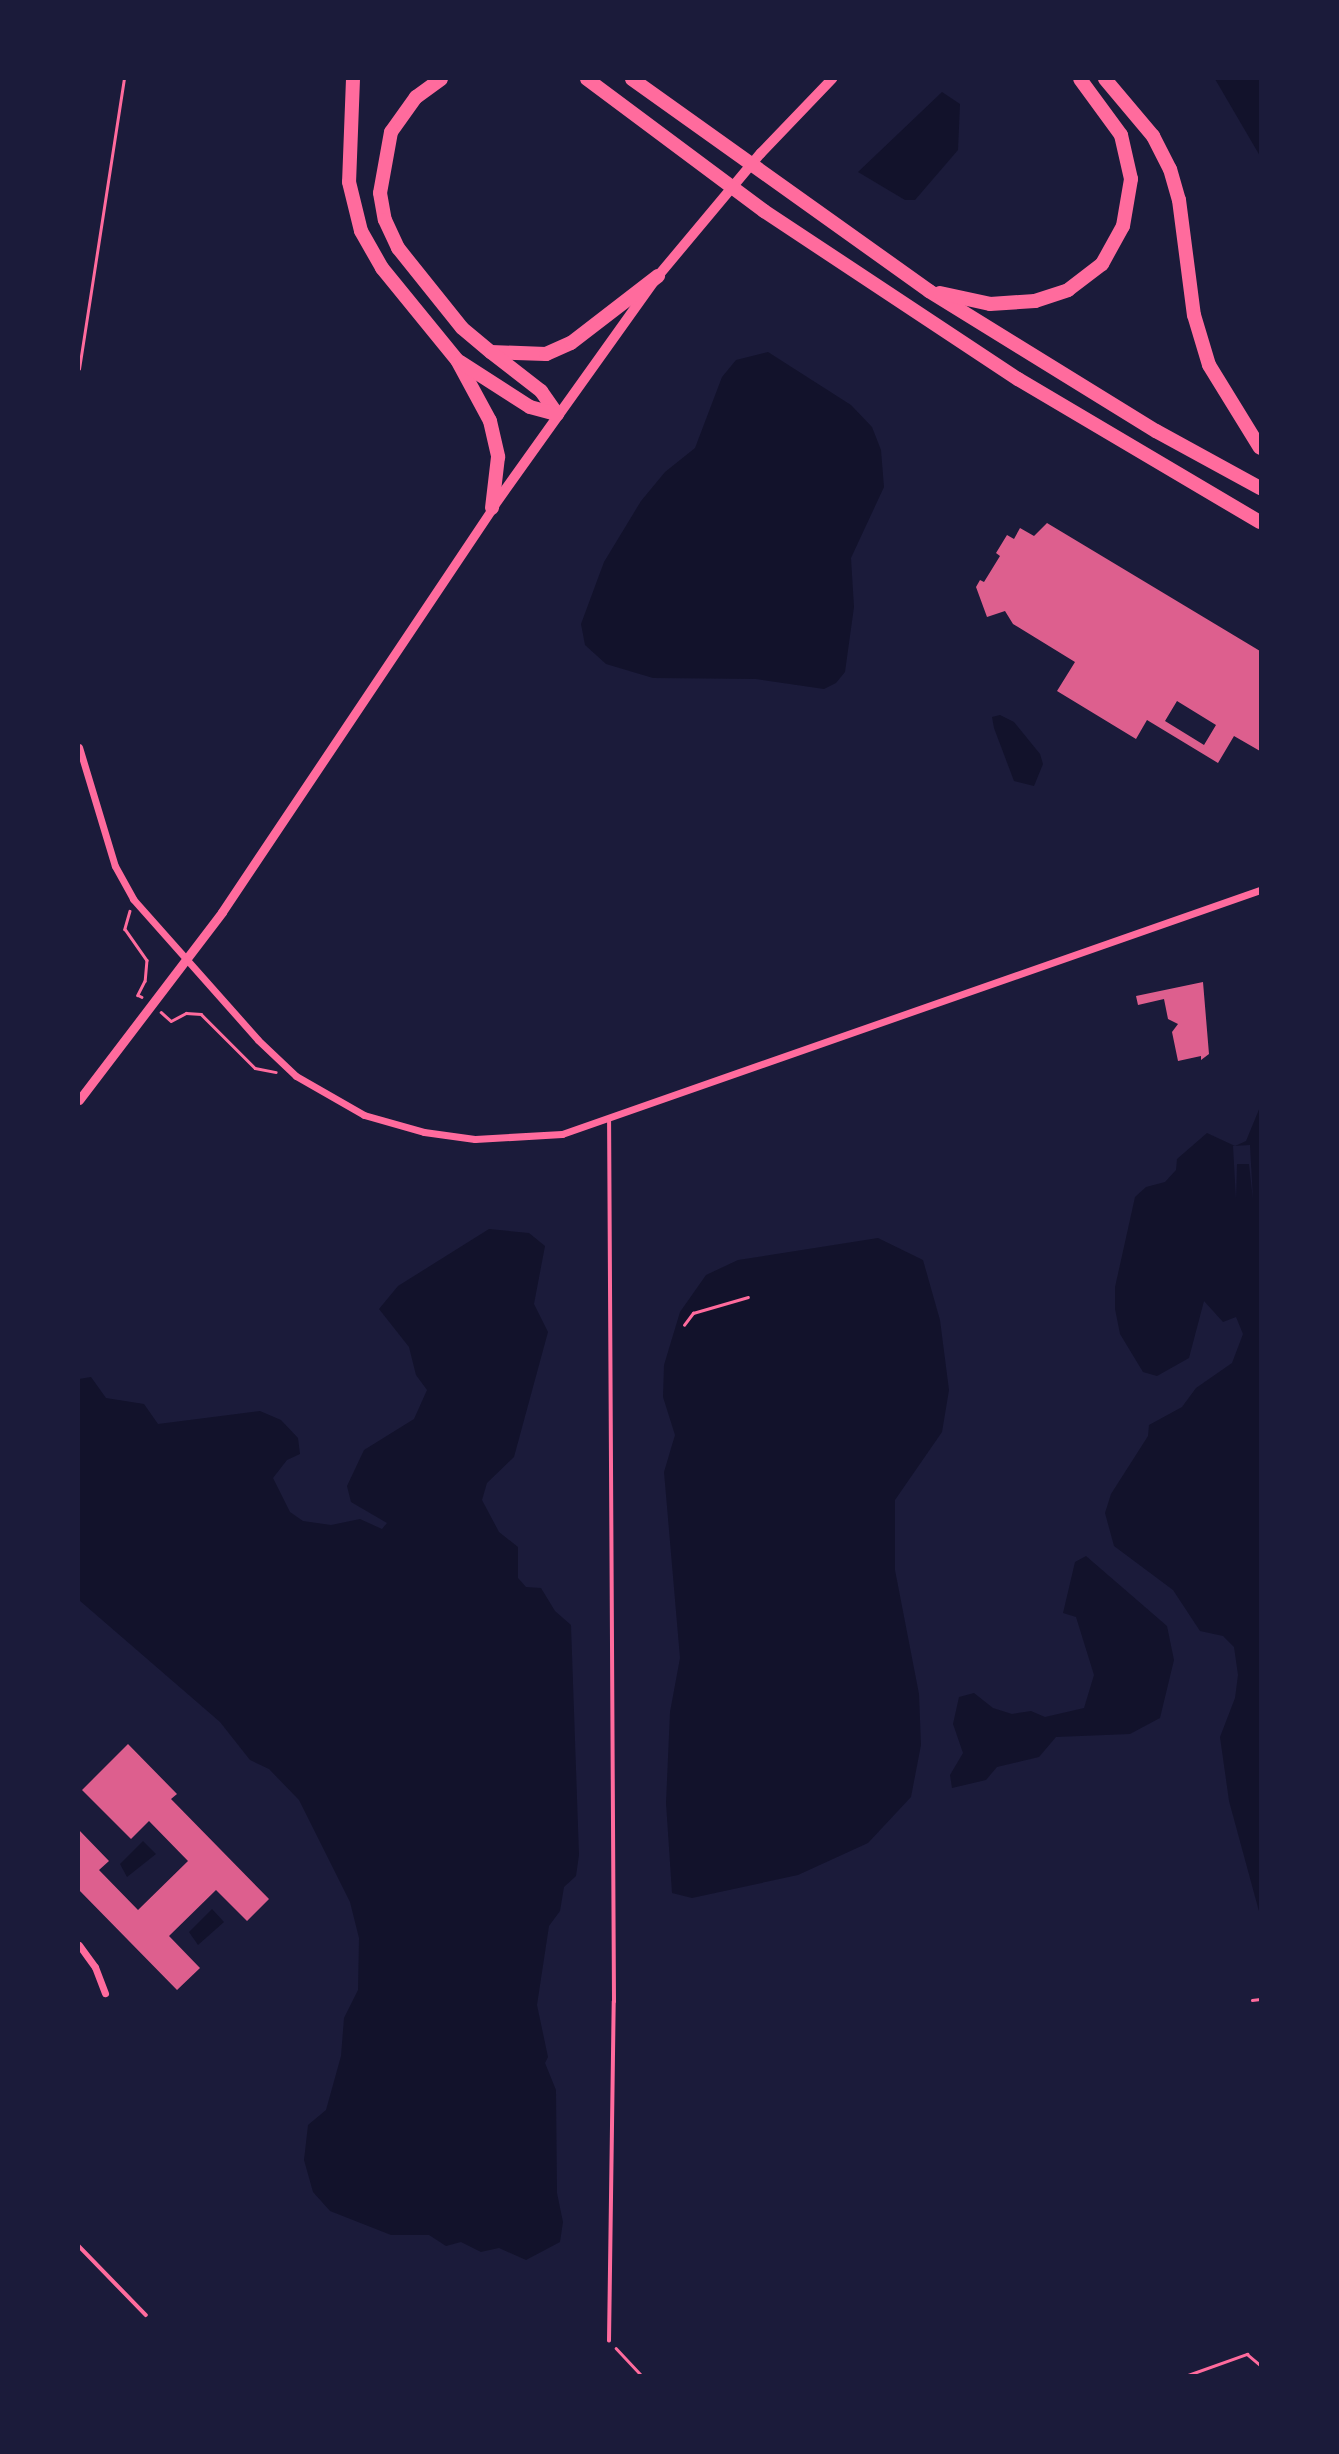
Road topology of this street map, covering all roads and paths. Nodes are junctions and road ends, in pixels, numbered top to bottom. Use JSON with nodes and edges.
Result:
{"nodes":[{"id":1,"x":124,"y":79,"type":"edge"},
{"id":2,"x":354,"y":79,"type":"edge"},
{"id":3,"x":441,"y":79,"type":"edge"},
{"id":4,"x":575,"y":79,"type":"edge"},
{"id":5,"x":586,"y":79,"type":"edge"},
{"id":6,"x":632,"y":79,"type":"edge"},
{"id":7,"x":832,"y":79,"type":"edge"},
{"id":8,"x":1080,"y":79,"type":"edge"},
{"id":9,"x":1105,"y":79,"type":"edge"},
{"id":10,"x":598,"y":88,"type":"junction"},
{"id":11,"x":658,"y":276,"type":"junction"},
{"id":12,"x":929,"y":291,"type":"junction"},
{"id":13,"x":491,"y":352,"type":"junction"},
{"id":14,"x":457,"y":360,"type":"junction"},
{"id":15,"x":79,"y":369,"type":"edge"},
{"id":16,"x":557,"y":414,"type":"junction"},
{"id":17,"x":1260,"y":448,"type":"edge"},
{"id":18,"x":1260,"y":488,"type":"edge"},
{"id":19,"x":492,"y":508,"type":"junction"},
{"id":20,"x":1260,"y":522,"type":"edge"},
{"id":21,"x":79,"y":747,"type":"edge"},
{"id":22,"x":1260,"y":890,"type":"edge"},
{"id":23,"x":133,"y":899,"type":"junction"},
{"id":24,"x":187,"y":962,"type":"junction"},
{"id":25,"x":138,"y":995,"type":"dead end"},
{"id":26,"x":171,"y":1021,"type":"dead end"},
{"id":27,"x":296,"y":1076,"type":"junction"},
{"id":28,"x":79,"y":1100,"type":"edge"},
{"id":29,"x":609,"y":1119,"type":"junction"},
{"id":30,"x":748,"y":1297,"type":"dead end"},
{"id":31,"x":684,"y":1325,"type":"dead end"},
{"id":32,"x":79,"y":1945,"type":"edge"},
{"id":33,"x":105,"y":1993,"type":"dead end"},
{"id":34,"x":1260,"y":1999,"type":"edge"},
{"id":35,"x":1252,"y":2000,"type":"dead end"},
{"id":36,"x":79,"y":2246,"type":"edge"},
{"id":37,"x":146,"y":2315,"type":"dead end"},
{"id":38,"x":609,"y":2341,"type":"joint"},
{"id":39,"x":1260,"y":2365,"type":"edge"},
{"id":40,"x":641,"y":2375,"type":"edge"},
{"id":41,"x":1188,"y":2375,"type":"edge"}],
"edges":[{"from":1,"to":15,"type":"path"},
{"from":2,"to":14,"type":"highway"},
{"from":3,"to":13,"type":"highway"},
{"from":4,"to":10,"type":"highway"},
{"from":5,"to":10,"type":"highway"},
{"from":6,"to":12,"type":"highway"},
{"from":7,"to":11,"type":"main road"},
{"from":8,"to":12,"type":"highway"},
{"from":9,"to":17,"type":"highway"},
{"from":10,"to":20,"type":"highway"},
{"from":11,"to":13,"type":"highway"},
{"from":11,"to":16,"type":"main road"},
{"from":12,"to":18,"type":"highway"},
{"from":13,"to":16,"type":"highway"},
{"from":14,"to":16,"type":"highway"},
{"from":14,"to":19,"type":"highway"},
{"from":16,"to":19,"type":"main road"},
{"from":19,"to":24,"type":"street"},
{"from":21,"to":23,"type":"street"},
{"from":22,"to":29,"type":"street"},
{"from":23,"to":24,"type":"street"},
{"from":23,"to":25,"type":"path"},
{"from":24,"to":27,"type":"street"},
{"from":24,"to":28,"type":"street"},
{"from":26,"to":27,"type":"path"},
{"from":27,"to":29,"type":"street"},
{"from":29,"to":38,"type":"lane"},
{"from":30,"to":31,"type":"path"},
{"from":32,"to":33,"type":"street"},
{"from":34,"to":35,"type":"path"},
{"from":36,"to":37,"type":"lane"},
{"from":38,"to":40,"type":"path"},
{"from":39,"to":41,"type":"path"}]}
